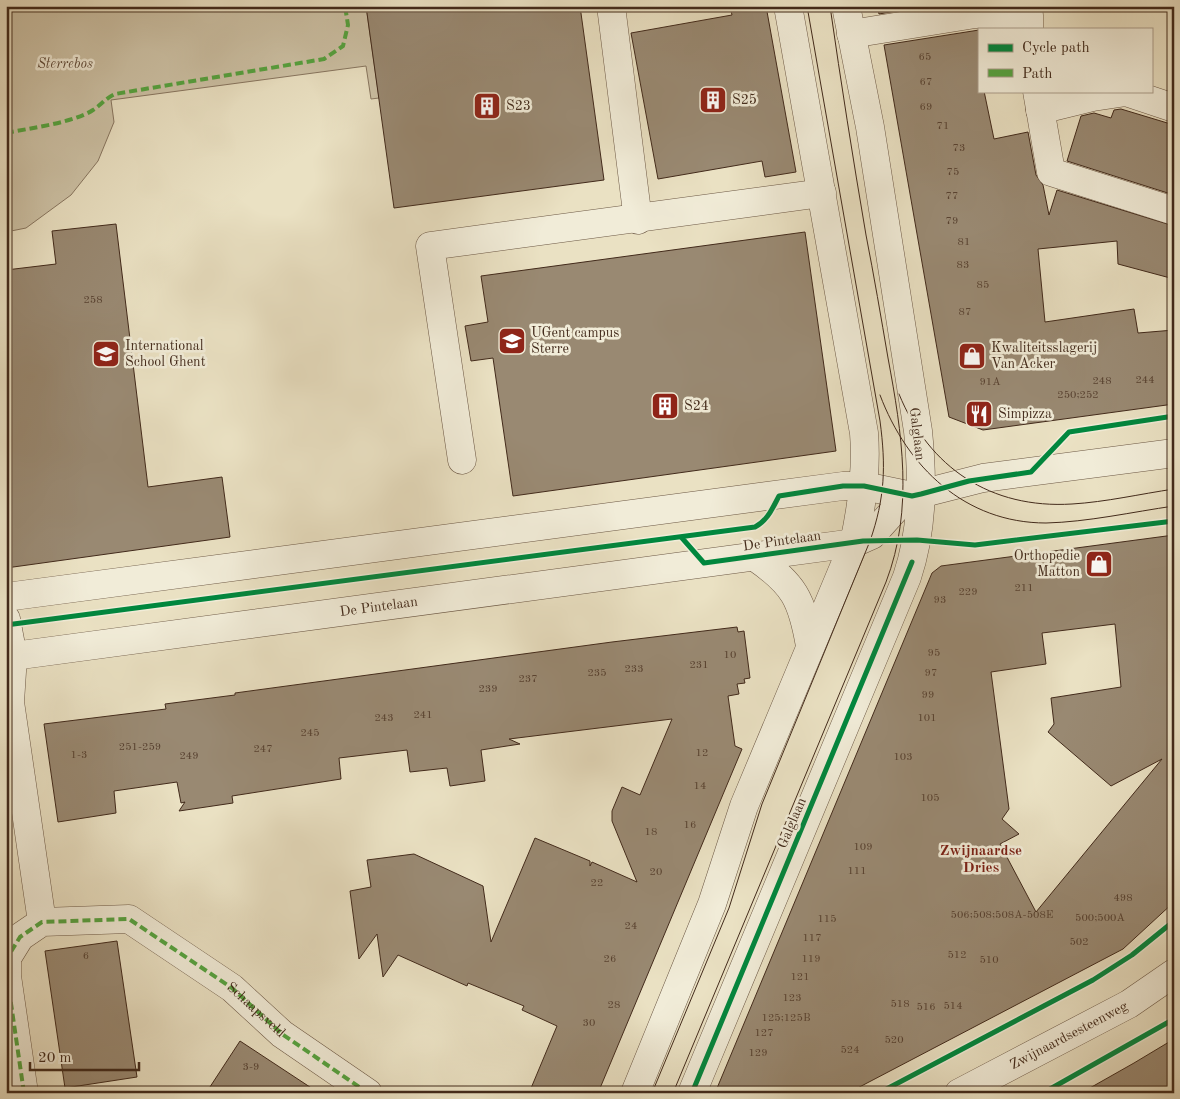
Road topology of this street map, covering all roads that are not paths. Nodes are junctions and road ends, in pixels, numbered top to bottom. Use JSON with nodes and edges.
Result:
{"nodes":[{"id":1,"x":611,"y":6,"type":"edge"},
{"id":2,"x":788,"y":6,"type":"edge"},
{"id":3,"x":846,"y":6,"type":"edge"},
{"id":4,"x":1034,"y":17,"type":"edge"},
{"id":5,"x":851,"y":34,"type":"junction"},
{"id":6,"x":1038,"y":101,"type":"edge"},
{"id":7,"x":1174,"y":108,"type":"edge"},
{"id":8,"x":822,"y":193,"type":"junction"},
{"id":9,"x":1174,"y":211,"type":"edge"},
{"id":10,"x":638,"y":220,"type":"junction"},
{"id":11,"x":1174,"y":453,"type":"edge"},
{"id":12,"x":462,"y":460,"type":"dead end"},
{"id":13,"x":864,"y":486,"type":"junction"},
{"id":14,"x":917,"y":495,"type":"junction"},
{"id":15,"x":854,"y":542,"type":"junction"},
{"id":16,"x":755,"y":557,"type":"junction"},
{"id":17,"x":6,"y":597,"type":"edge"},
{"id":18,"x":6,"y":619,"type":"edge"},
{"id":19,"x":810,"y":646,"type":"junction"},
{"id":20,"x":9,"y":656,"type":"edge"},
{"id":21,"x":42,"y":922,"type":"junction"},
{"id":22,"x":1174,"y":973,"type":"edge"},
{"id":23,"x":7,"y":976,"type":"edge"},
{"id":24,"x":24,"y":1093,"type":"edge"},
{"id":25,"x":368,"y":1093,"type":"edge"},
{"id":26,"x":635,"y":1093,"type":"edge"},
{"id":27,"x":692,"y":1093,"type":"edge"},
{"id":28,"x":959,"y":1093,"type":"edge"}],
"edges":[{"from":1,"to":10,"type":"street"},
{"from":2,"to":8,"type":"street"},
{"from":3,"to":5,"type":"street","name":"Galglaan"},
{"from":4,"to":5,"type":"street"},
{"from":5,"to":14,"type":"street","name":"Galglaan"},
{"from":6,"to":7,"type":"street"},
{"from":6,"to":9,"type":"street"},
{"from":8,"to":10,"type":"street"},
{"from":8,"to":13,"type":"street"},
{"from":10,"to":12,"type":"street"},
{"from":11,"to":14,"type":"street","name":"De Pintelaan"},
{"from":13,"to":14,"type":"street","name":"De Pintelaan"},
{"from":13,"to":15,"type":"street"},
{"from":13,"to":17,"type":"street","name":"De Pintelaan"},
{"from":14,"to":15,"type":"street","name":"De Pintelaan"},
{"from":14,"to":27,"type":"street","name":"Galglaan"},
{"from":15,"to":16,"type":"street","name":"De Pintelaan"},
{"from":15,"to":19,"type":"street"},
{"from":16,"to":19,"type":"street"},
{"from":16,"to":20,"type":"street","name":"De Pintelaan"},
{"from":18,"to":20,"type":"street"},
{"from":19,"to":26,"type":"street"},
{"from":20,"to":21,"type":"street"},
{"from":21,"to":23,"type":"street"},
{"from":21,"to":25,"type":"street","name":"Schaapsveld"},
{"from":22,"to":28,"type":"street","name":"Zwijnaardsesteenweg"},
{"from":23,"to":24,"type":"street"}]}
